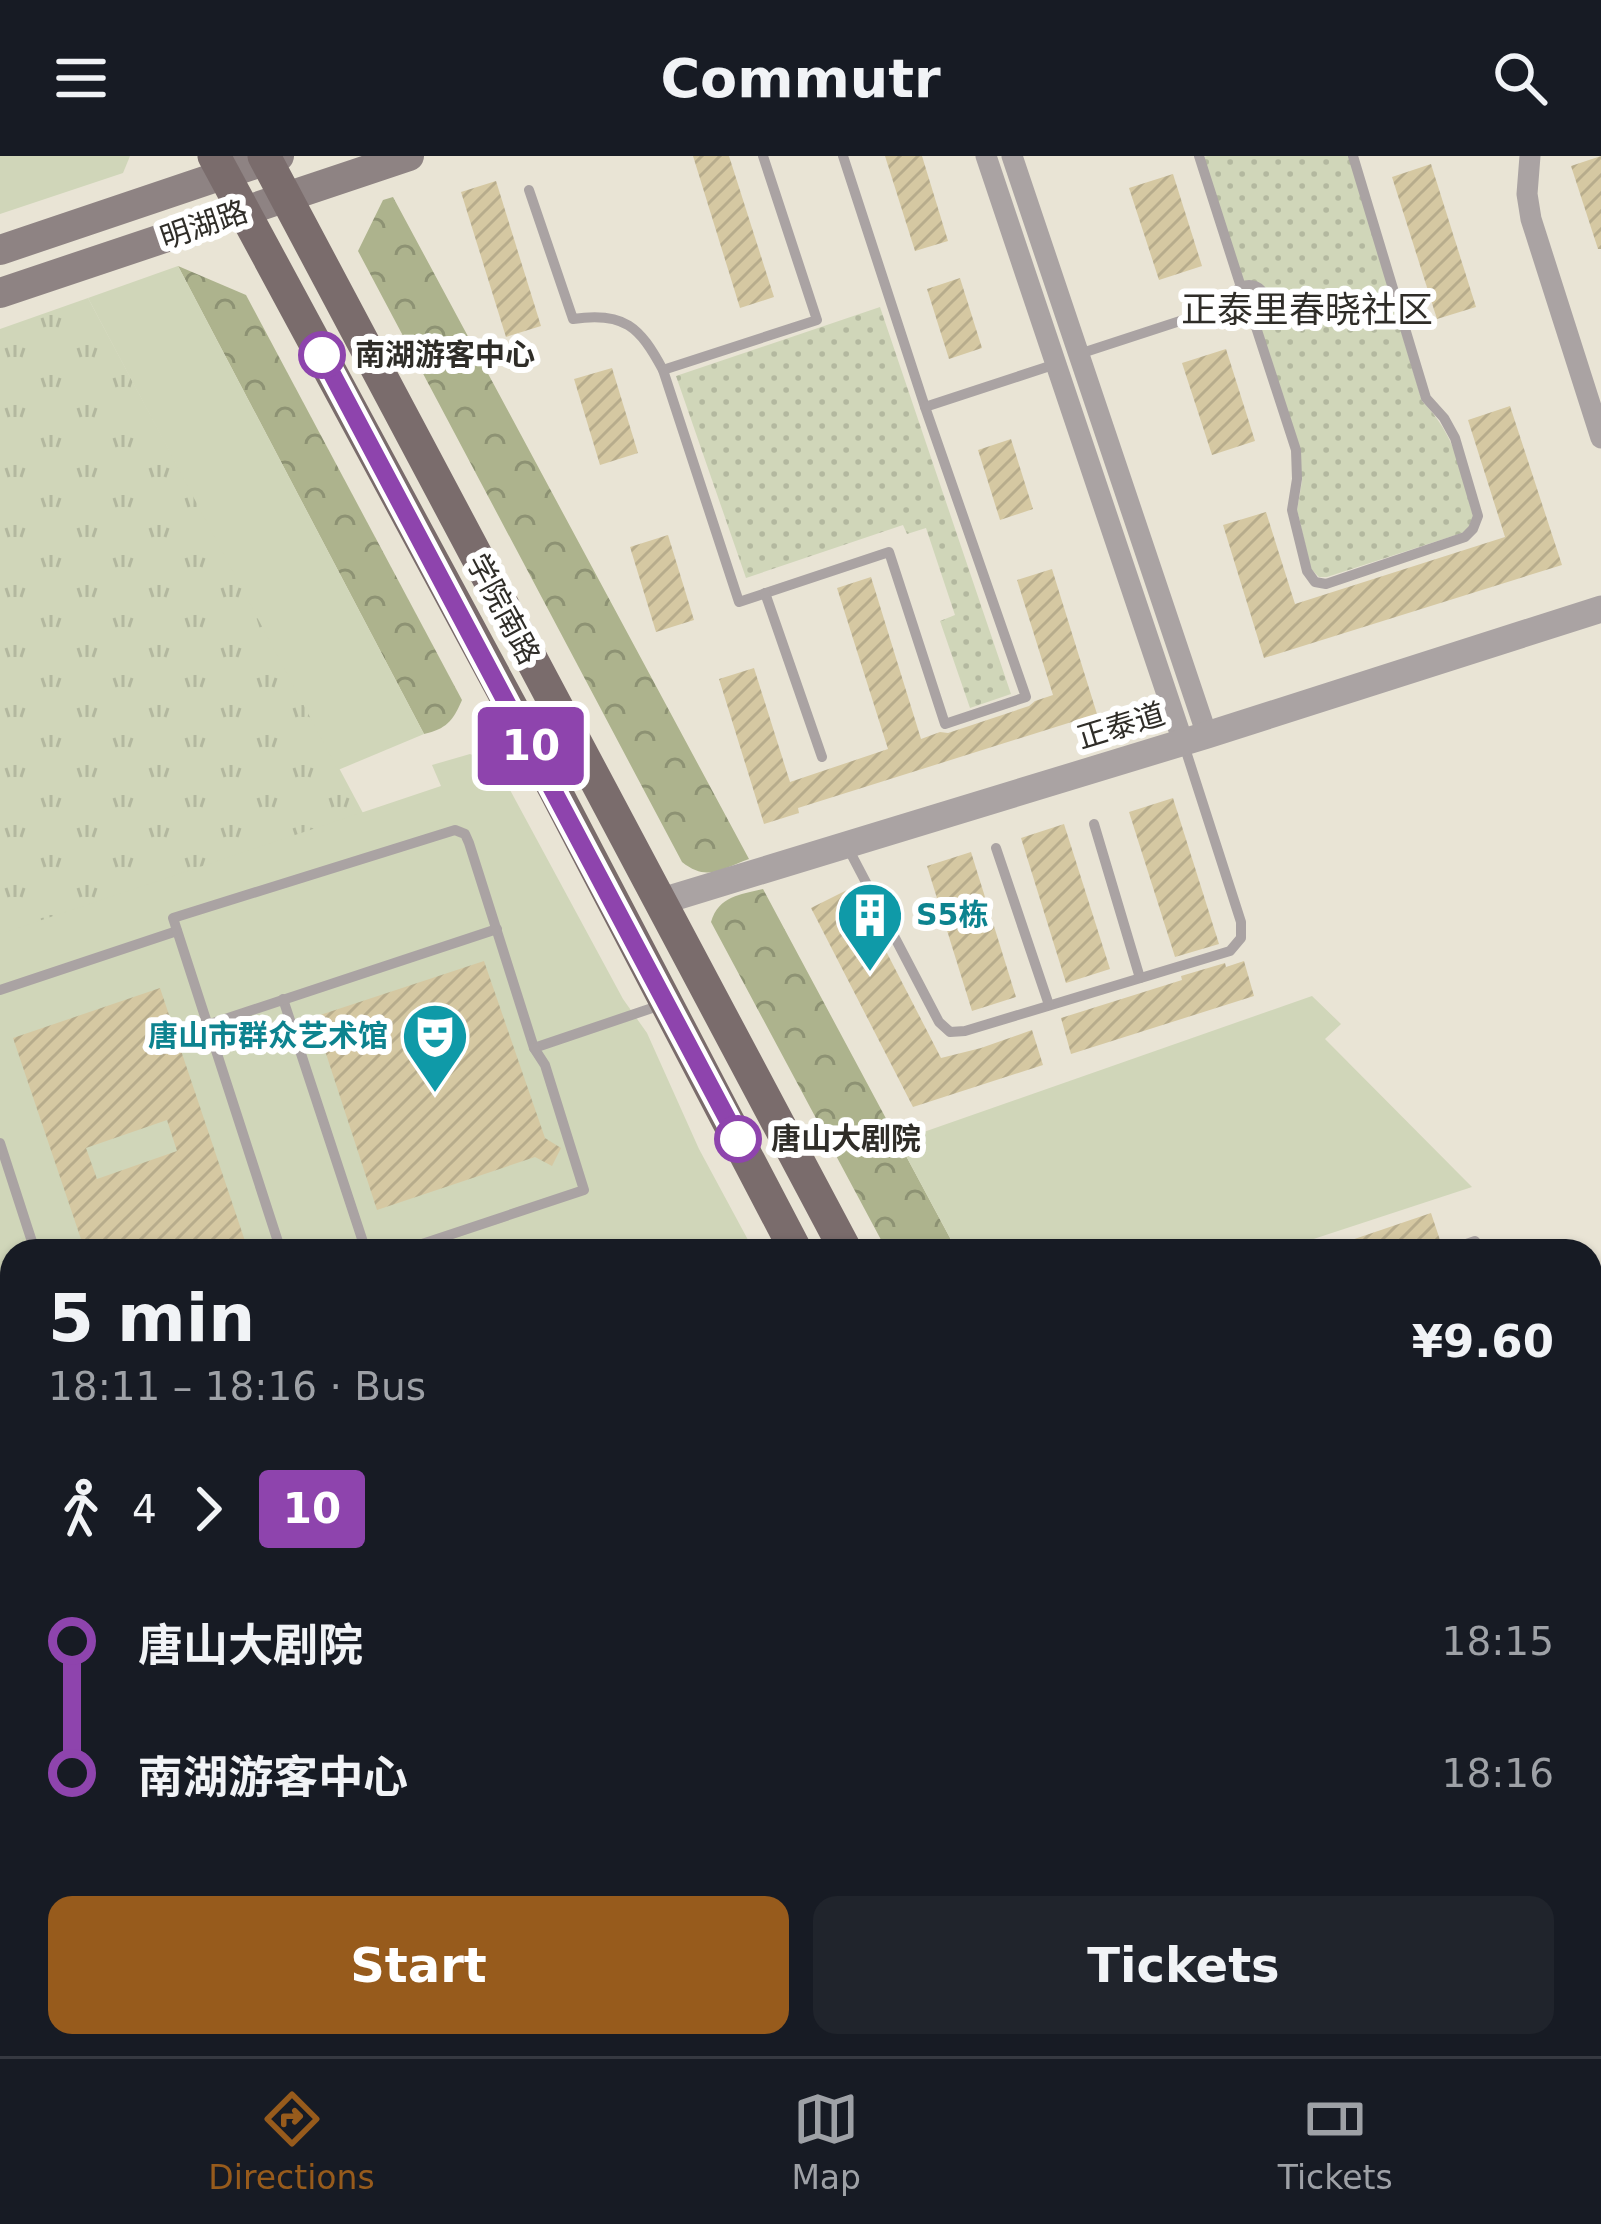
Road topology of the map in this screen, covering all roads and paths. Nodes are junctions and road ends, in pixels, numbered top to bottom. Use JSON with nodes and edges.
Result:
{"nodes":[{"id":1,"x":409,"y":156,"type":"edge"},
{"id":2,"x":763,"y":156,"type":"edge"},
{"id":3,"x":843,"y":156,"type":"edge"},
{"id":4,"x":986,"y":156,"type":"edge"},
{"id":5,"x":1012,"y":156,"type":"edge"},
{"id":6,"x":1199,"y":156,"type":"edge"},
{"id":7,"x":1353,"y":156,"type":"edge"},
{"id":8,"x":1530,"y":156,"type":"edge"},
{"id":9,"x":270,"y":157,"type":"edge"},
{"id":10,"x":219,"y":165,"type":"edge"},
{"id":11,"x":530,"y":190,"type":"dead end"},
{"id":12,"x":284,"y":198,"type":"junction"},
{"id":13,"x":245,"y":212,"type":"junction"},
{"id":14,"x":0,"y":250,"type":"edge"},
{"id":15,"x":1241,"y":287,"type":"junction"},
{"id":16,"x":0,"y":293,"type":"edge"},
{"id":17,"x":1232,"y":304,"type":"junction"},
{"id":18,"x":1253,"y":319,"type":"junction"},
{"id":19,"x":1079,"y":354,"type":"junction"},
{"id":20,"x":1056,"y":364,"type":"junction"},
{"id":21,"x":663,"y":370,"type":"junction"},
{"id":22,"x":925,"y":407,"type":"junction"},
{"id":23,"x":1601,"y":439,"type":"edge"},
{"id":24,"x":765,"y":593,"type":"junction"},
{"id":25,"x":1601,"y":609,"type":"edge"},
{"id":26,"x":1195,"y":738,"type":"junction"},
{"id":27,"x":821,"y":757,"type":"dead end"},
{"id":28,"x":1094,"y":824,"type":"dead end"},
{"id":29,"x":847,"y":844,"type":"junction"},
{"id":30,"x":996,"y":848,"type":"dead end"},
{"id":31,"x":659,"y":902,"type":"junction"},
{"id":32,"x":496,"y":929,"type":"junction"},
{"id":33,"x":177,"y":931,"type":"junction"},
{"id":34,"x":1140,"y":978,"type":"junction"},
{"id":35,"x":0,"y":990,"type":"edge"},
{"id":36,"x":283,"y":1000,"type":"junction"},
{"id":37,"x":667,"y":1004,"type":"junction"},
{"id":38,"x":1049,"y":1005,"type":"junction"},
{"id":39,"x":207,"y":1025,"type":"junction"},
{"id":40,"x":535,"y":1048,"type":"junction"},
{"id":41,"x":0,"y":1143,"type":"edge"},
{"id":42,"x":31,"y":1239,"type":"edge"},
{"id":43,"x":277,"y":1239,"type":"edge"},
{"id":44,"x":362,"y":1239,"type":"edge"},
{"id":45,"x":436,"y":1239,"type":"edge"},
{"id":46,"x":790,"y":1239,"type":"edge"},
{"id":47,"x":840,"y":1239,"type":"edge"}],
"edges":[{"from":1,"to":12,"type":"main road","name":"明湖路"},
{"from":2,"to":21,"type":"lane"},
{"from":3,"to":22,"type":"lane"},
{"from":4,"to":20,"type":"street"},
{"from":5,"to":19,"type":"street"},
{"from":6,"to":15,"type":"lane"},
{"from":7,"to":18,"type":"lane"},
{"from":8,"to":23,"type":"street"},
{"from":9,"to":10,"type":"main road","name":"明湖路"},
{"from":9,"to":12,"type":"main road","name":"学院南路"},
{"from":10,"to":13,"type":"main road","name":"学院南路"},
{"from":10,"to":14,"type":"main road","name":"明湖路"},
{"from":11,"to":21,"type":"lane"},
{"from":12,"to":13,"type":"main road","name":"明湖路"},
{"from":12,"to":31,"type":"main road","name":"学院南路"},
{"from":13,"to":16,"type":"main road","name":"明湖路"},
{"from":13,"to":37,"type":"main road","name":"学院南路"},
{"from":15,"to":17,"type":"lane"},
{"from":15,"to":18,"type":"lane"},
{"from":17,"to":18,"type":"lane"},
{"from":17,"to":19,"type":"lane"},
{"from":19,"to":26,"type":"street"},
{"from":20,"to":22,"type":"lane"},
{"from":20,"to":26,"type":"street"},
{"from":21,"to":24,"type":"lane"},
{"from":22,"to":24,"type":"lane"},
{"from":24,"to":27,"type":"lane"},
{"from":25,"to":26,"type":"street","name":"正泰道"},
{"from":26,"to":29,"type":"street","name":"正泰道"},
{"from":26,"to":34,"type":"lane"},
{"from":28,"to":34,"type":"lane"},
{"from":29,"to":31,"type":"street","name":"正泰道"},
{"from":29,"to":38,"type":"lane"},
{"from":30,"to":38,"type":"lane"},
{"from":31,"to":47,"type":"main road","name":"学院南路"},
{"from":32,"to":33,"type":"lane"},
{"from":32,"to":36,"type":"lane"},
{"from":32,"to":40,"type":"lane"},
{"from":33,"to":35,"type":"lane"},
{"from":33,"to":39,"type":"lane"},
{"from":34,"to":38,"type":"lane"},
{"from":36,"to":39,"type":"lane"},
{"from":36,"to":44,"type":"lane"},
{"from":37,"to":40,"type":"lane"},
{"from":37,"to":46,"type":"main road","name":"学院南路"},
{"from":39,"to":43,"type":"lane"},
{"from":40,"to":45,"type":"lane"},
{"from":41,"to":42,"type":"lane"}]}
